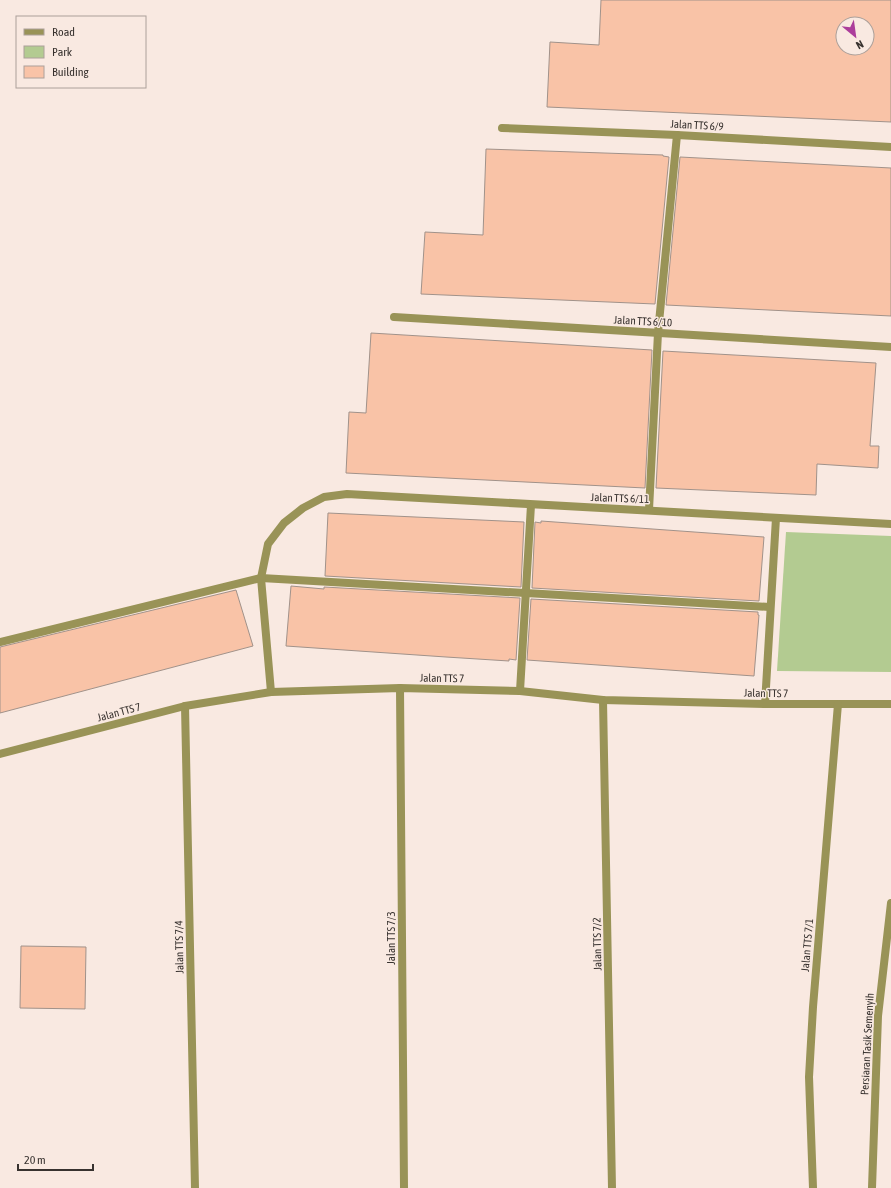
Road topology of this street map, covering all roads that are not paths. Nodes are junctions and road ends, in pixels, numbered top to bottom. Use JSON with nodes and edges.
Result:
{"nodes":[{"id":1,"x":502,"y":128,"type":"dead end"},
{"id":2,"x":677,"y":135,"type":"junction"},
{"id":3,"x":891,"y":147,"type":"edge"},
{"id":4,"x":394,"y":317,"type":"dead end"},
{"id":5,"x":658,"y":333,"type":"junction"},
{"id":6,"x":891,"y":347,"type":"edge"},
{"id":7,"x":531,"y":505,"type":"junction"},
{"id":8,"x":649,"y":510,"type":"junction"},
{"id":9,"x":776,"y":518,"type":"junction"},
{"id":10,"x":891,"y":524,"type":"edge"},
{"id":11,"x":261,"y":578,"type":"junction"},
{"id":12,"x":526,"y":593,"type":"junction"},
{"id":13,"x":770,"y":607,"type":"junction"},
{"id":14,"x":0,"y":642,"type":"edge"},
{"id":15,"x":400,"y":688,"type":"junction"},
{"id":16,"x":520,"y":690,"type":"junction"},
{"id":17,"x":271,"y":692,"type":"junction"},
{"id":18,"x":603,"y":700,"type":"junction"},
{"id":19,"x":765,"y":704,"type":"junction"},
{"id":20,"x":838,"y":704,"type":"junction"},
{"id":21,"x":891,"y":704,"type":"edge"},
{"id":22,"x":185,"y":706,"type":"junction"},
{"id":23,"x":0,"y":754,"type":"edge"},
{"id":24,"x":891,"y":902,"type":"edge"},
{"id":25,"x":195,"y":1188,"type":"edge"},
{"id":26,"x":404,"y":1188,"type":"edge"},
{"id":27,"x":612,"y":1188,"type":"edge"},
{"id":28,"x":813,"y":1188,"type":"edge"},
{"id":29,"x":872,"y":1188,"type":"edge"}],
"edges":[{"from":1,"to":2,"type":"street","name":"Jalan TTS 6/9"},
{"from":2,"to":3,"type":"street","name":"Jalan TTS 6/9"},
{"from":2,"to":5,"type":"street"},
{"from":4,"to":5,"type":"street","name":"Jalan TTS 6/10"},
{"from":5,"to":6,"type":"street","name":"Jalan TTS 6/10"},
{"from":5,"to":8,"type":"street"},
{"from":7,"to":8,"type":"street","name":"Jalan TTS 6/11"},
{"from":7,"to":11,"type":"street","name":"Jalan TTS 6/11"},
{"from":7,"to":12,"type":"street"},
{"from":8,"to":9,"type":"street","name":"Jalan TTS 6/11"},
{"from":9,"to":10,"type":"street","name":"Jalan TTS 6/11"},
{"from":9,"to":13,"type":"street"},
{"from":11,"to":12,"type":"street"},
{"from":11,"to":14,"type":"street"},
{"from":11,"to":17,"type":"street","name":"Jalan TTS 6/11"},
{"from":12,"to":13,"type":"street"},
{"from":12,"to":16,"type":"street"},
{"from":13,"to":19,"type":"street"},
{"from":15,"to":16,"type":"street","name":"Jalan TTS 7"},
{"from":15,"to":17,"type":"street","name":"Jalan TTS 7"},
{"from":15,"to":26,"type":"street","name":"Jalan TTS 7/3"},
{"from":16,"to":18,"type":"street","name":"Jalan TTS 7"},
{"from":17,"to":22,"type":"street","name":"Jalan TTS 7"},
{"from":18,"to":19,"type":"street","name":"Jalan TTS 7"},
{"from":18,"to":27,"type":"street","name":"Jalan TTS 7/2"},
{"from":19,"to":20,"type":"street","name":"Jalan TTS 7"},
{"from":20,"to":21,"type":"street","name":"Jalan TTS 7"},
{"from":20,"to":28,"type":"street","name":"Jalan TTS 7/1"},
{"from":22,"to":23,"type":"street","name":"Jalan TTS 7"},
{"from":22,"to":25,"type":"street","name":"Jalan TTS 7/4"},
{"from":24,"to":29,"type":"street","name":"Persiaran Tasik Semenyih"}]}
